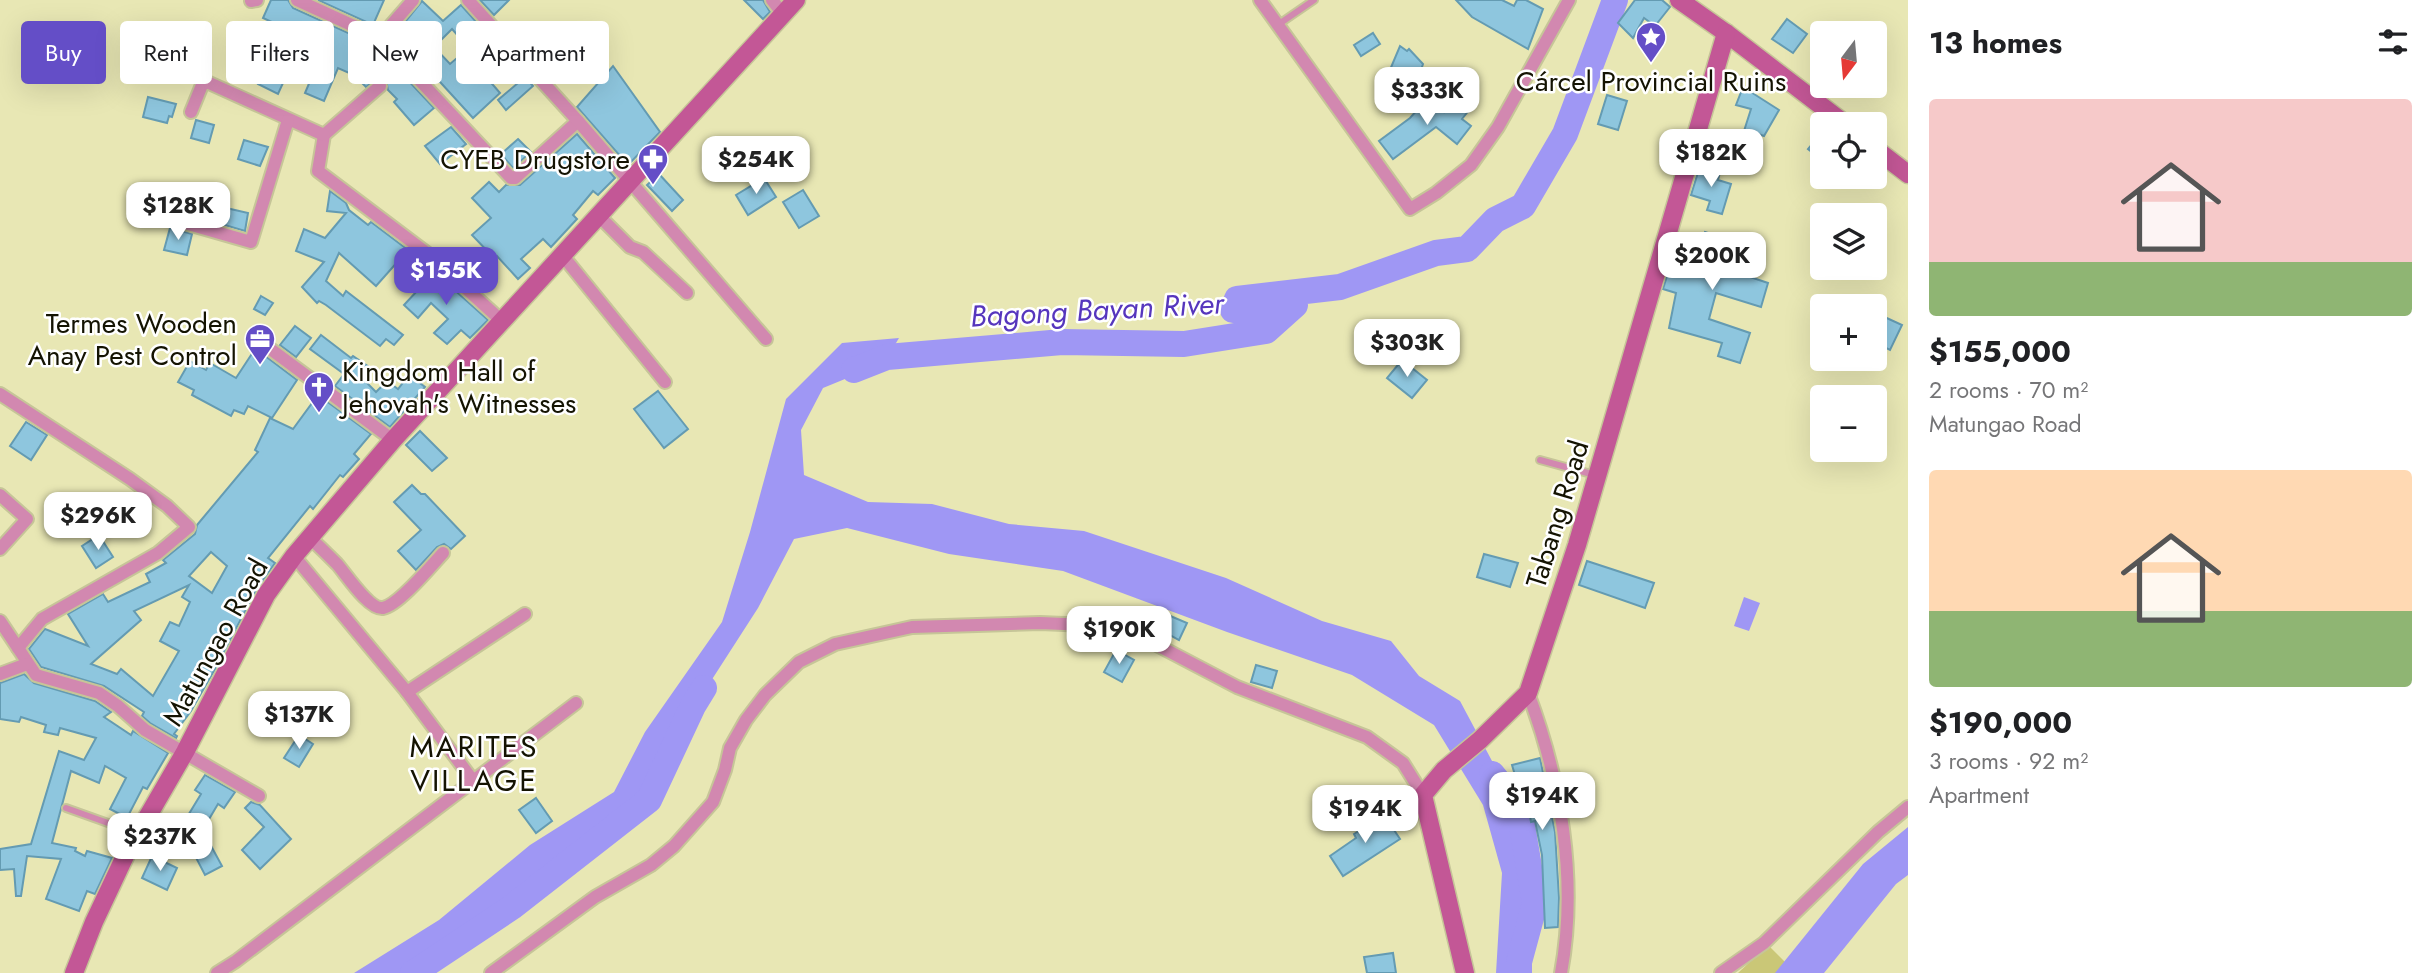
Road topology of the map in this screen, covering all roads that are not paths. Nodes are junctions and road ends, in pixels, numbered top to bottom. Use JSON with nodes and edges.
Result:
{"nodes":[{"id":1,"x":296,"y":0,"type":"edge"},
{"id":2,"x":413,"y":0,"type":"edge"},
{"id":3,"x":468,"y":0,"type":"edge"},
{"id":4,"x":1260,"y":0,"type":"edge"},
{"id":5,"x":1314,"y":0,"type":"edge"},
{"id":6,"x":1569,"y":0,"type":"edge"},
{"id":7,"x":1679,"y":0,"type":"edge"},
{"id":8,"x":784,"y":4,"type":"edge"},
{"id":9,"x":395,"y":21,"type":"edge"},
{"id":10,"x":348,"y":24,"type":"edge"},
{"id":11,"x":1279,"y":24,"type":"junction"},
{"id":12,"x":1726,"y":33,"type":"junction"},
{"id":13,"x":423,"y":84,"type":"edge"},
{"id":14,"x":380,"y":86,"type":"dead end"},
{"id":15,"x":191,"y":112,"type":"dead end"},
{"id":16,"x":1829,"y":112,"type":"edge"},
{"id":17,"x":288,"y":120,"type":"junction"},
{"id":18,"x":578,"y":121,"type":"junction"},
{"id":19,"x":324,"y":135,"type":"junction"},
{"id":20,"x":1887,"y":158,"type":"edge"},
{"id":21,"x":1908,"y":174,"type":"edge"},
{"id":22,"x":631,"y":181,"type":"junction"},
{"id":23,"x":150,"y":213,"type":"dead end"},
{"id":24,"x":599,"y":216,"type":"junction"},
{"id":25,"x":563,"y":256,"type":"junction"},
{"id":26,"x":687,"y":293,"type":"dead end"},
{"id":27,"x":503,"y":322,"type":"junction"},
{"id":28,"x":766,"y":339,"type":"dead end"},
{"id":29,"x":270,"y":348,"type":"dead end"},
{"id":30,"x":665,"y":382,"type":"dead end"},
{"id":31,"x":0,"y":394,"type":"edge"},
{"id":32,"x":393,"y":440,"type":"junction"},
{"id":33,"x":1540,"y":460,"type":"dead end"},
{"id":34,"x":1597,"y":476,"type":"junction"},
{"id":35,"x":0,"y":495,"type":"edge"},
{"id":36,"x":310,"y":538,"type":"junction"},
{"id":37,"x":0,"y":549,"type":"edge"},
{"id":38,"x":443,"y":554,"type":"dead end"},
{"id":39,"x":294,"y":556,"type":"junction"},
{"id":40,"x":525,"y":614,"type":"dead end"},
{"id":41,"x":0,"y":621,"type":"edge"},
{"id":42,"x":19,"y":648,"type":"junction"},
{"id":43,"x":27,"y":664,"type":"junction"},
{"id":44,"x":0,"y":674,"type":"edge"},
{"id":45,"x":407,"y":692,"type":"junction"},
{"id":46,"x":1528,"y":694,"type":"junction"},
{"id":47,"x":576,"y":702,"type":"dead end"},
{"id":48,"x":185,"y":752,"type":"junction"},
{"id":49,"x":474,"y":782,"type":"junction"},
{"id":50,"x":1423,"y":795,"type":"junction"},
{"id":51,"x":260,"y":796,"type":"dead end"},
{"id":52,"x":1908,"y":807,"type":"edge"},
{"id":53,"x":66,"y":808,"type":"dead end"},
{"id":54,"x":138,"y":834,"type":"junction"},
{"id":55,"x":494,"y":972,"type":"edge"},
{"id":56,"x":74,"y":973,"type":"edge"},
{"id":57,"x":217,"y":973,"type":"edge"},
{"id":58,"x":1465,"y":973,"type":"edge"},
{"id":59,"x":1562,"y":973,"type":"edge"},
{"id":60,"x":1721,"y":973,"type":"edge"}],
"edges":[{"from":1,"to":10,"type":"street"},
{"from":2,"to":9,"type":"street"},
{"from":3,"to":18,"type":"street"},
{"from":4,"to":11,"type":"street"},
{"from":5,"to":11,"type":"lane"},
{"from":6,"to":11,"type":"street"},
{"from":7,"to":12,"type":"main road"},
{"from":8,"to":22,"type":"main road","name":"Matungao Road"},
{"from":12,"to":16,"type":"main road"},
{"from":12,"to":34,"type":"main road","name":"Tabang Road"},
{"from":13,"to":18,"type":"street"},
{"from":14,"to":19,"type":"street"},
{"from":15,"to":17,"type":"street"},
{"from":17,"to":19,"type":"street"},
{"from":17,"to":23,"type":"street"},
{"from":18,"to":22,"type":"street"},
{"from":19,"to":27,"type":"street"},
{"from":20,"to":21,"type":"main road"},
{"from":22,"to":24,"type":"main road","name":"Matungao Road"},
{"from":22,"to":28,"type":"street"},
{"from":24,"to":25,"type":"main road","name":"Matungao Road"},
{"from":24,"to":26,"type":"street"},
{"from":25,"to":27,"type":"main road","name":"Matungao Road"},
{"from":25,"to":30,"type":"street"},
{"from":27,"to":32,"type":"main road","name":"Matungao Road"},
{"from":29,"to":32,"type":"street"},
{"from":31,"to":42,"type":"street"},
{"from":32,"to":36,"type":"main road","name":"Matungao Road"},
{"from":33,"to":34,"type":"lane"},
{"from":34,"to":46,"type":"main road","name":"Tabang Road"},
{"from":35,"to":37,"type":"street"},
{"from":36,"to":38,"type":"street"},
{"from":36,"to":39,"type":"main road","name":"Matungao Road"},
{"from":39,"to":45,"type":"street"},
{"from":39,"to":48,"type":"main road","name":"Matungao Road"},
{"from":40,"to":45,"type":"street"},
{"from":41,"to":42,"type":"street"},
{"from":42,"to":43,"type":"street"},
{"from":43,"to":44,"type":"street"},
{"from":43,"to":48,"type":"street"},
{"from":45,"to":49,"type":"street"},
{"from":46,"to":50,"type":"main road","name":"Tabang Road"},
{"from":46,"to":59,"type":"street"},
{"from":47,"to":49,"type":"street"},
{"from":48,"to":51,"type":"street"},
{"from":48,"to":54,"type":"main road","name":"Matungao Road"},
{"from":49,"to":57,"type":"street"},
{"from":50,"to":55,"type":"street"},
{"from":50,"to":58,"type":"main road"},
{"from":52,"to":60,"type":"street"},
{"from":53,"to":54,"type":"lane"},
{"from":54,"to":56,"type":"main road","name":"Matungao Road"}]}
